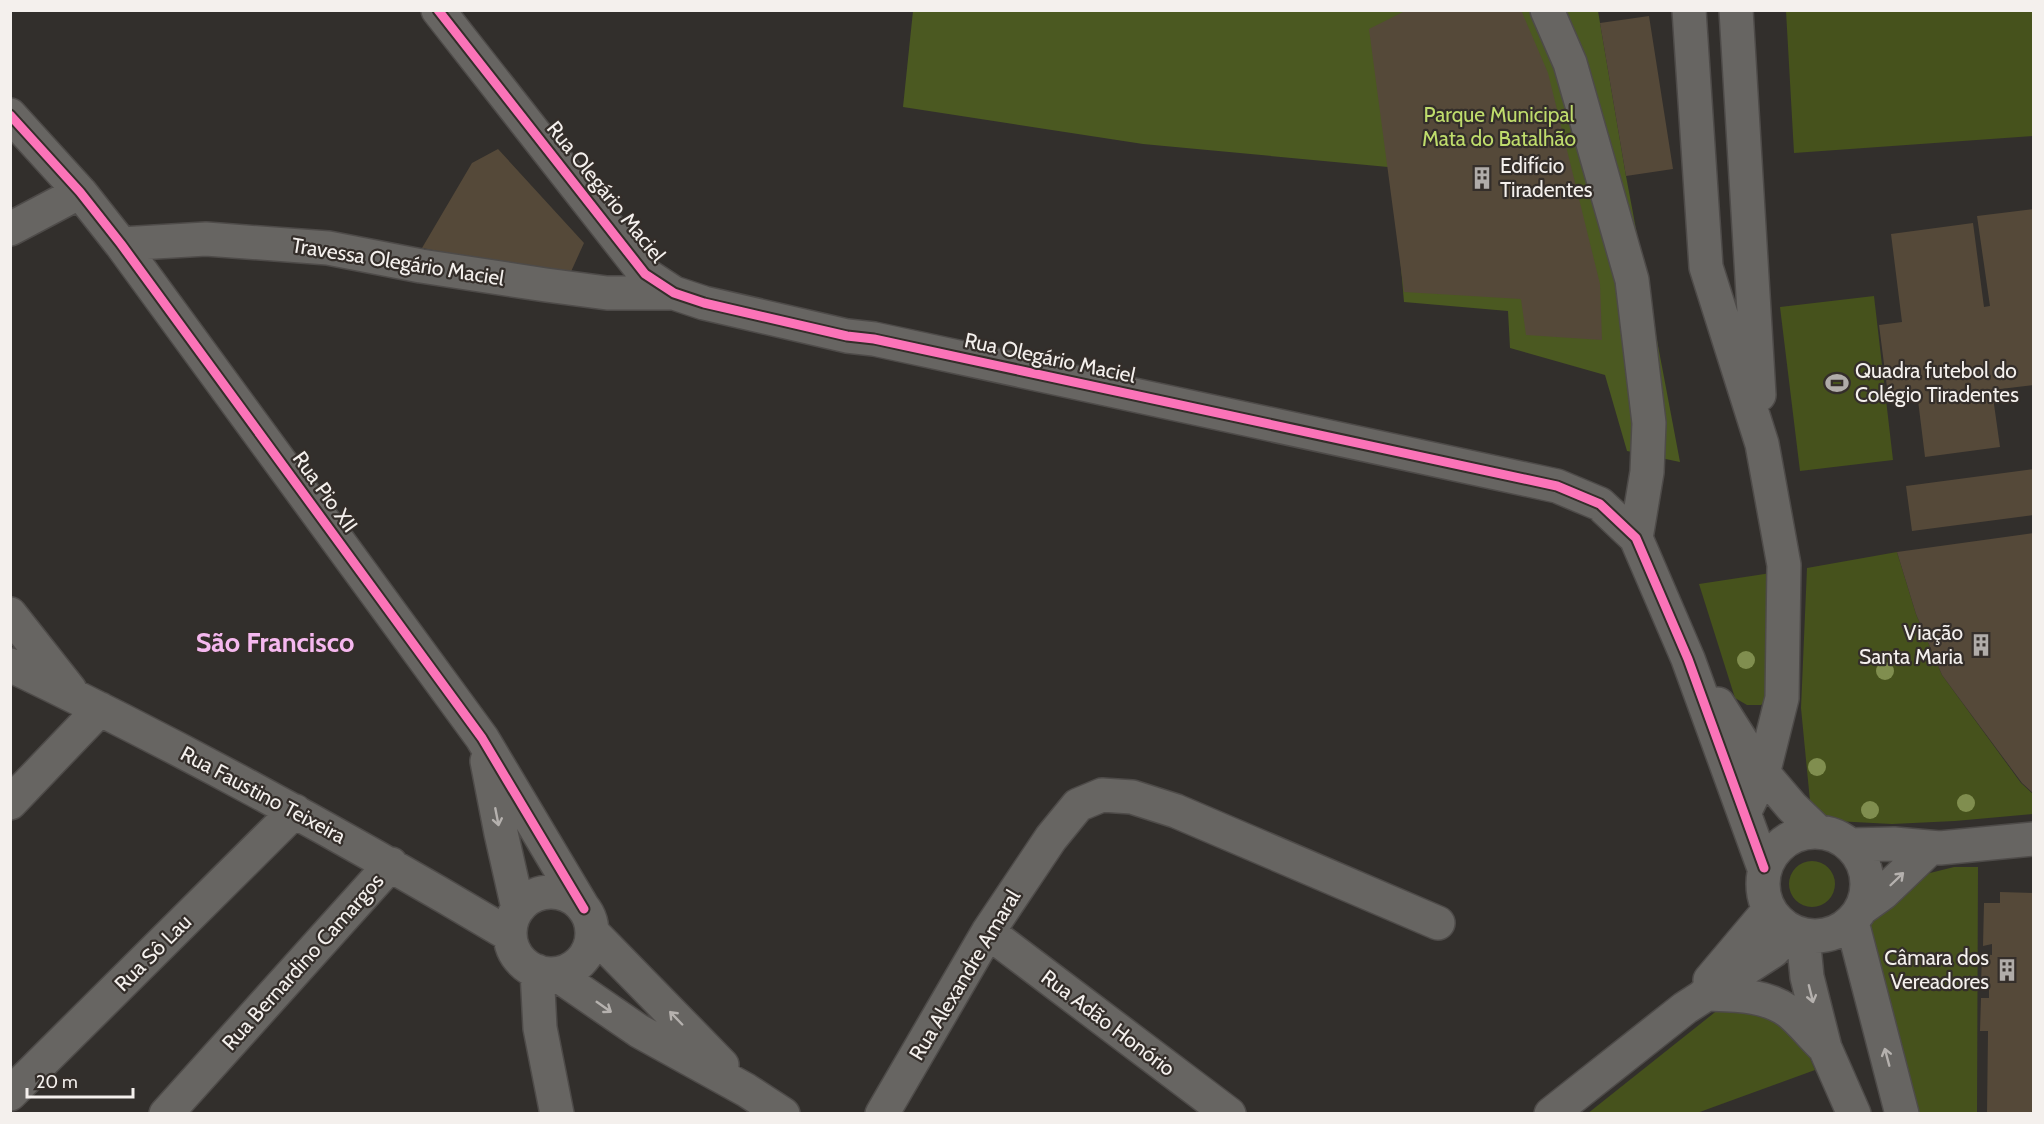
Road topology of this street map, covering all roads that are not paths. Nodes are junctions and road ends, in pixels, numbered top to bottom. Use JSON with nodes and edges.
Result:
{"nodes":[{"id":1,"x":438,"y":10,"type":"edge"},
{"id":2,"x":1547,"y":10,"type":"edge"},
{"id":3,"x":1689,"y":10,"type":"edge"},
{"id":4,"x":1736,"y":10,"type":"edge"},
{"id":5,"x":10,"y":115,"type":"edge"},
{"id":6,"x":80,"y":192,"type":"junction"},
{"id":7,"x":10,"y":229,"type":"edge"},
{"id":8,"x":121,"y":244,"type":"junction"},
{"id":9,"x":674,"y":293,"type":"junction"},
{"id":10,"x":1761,"y":444,"type":"junction"},
{"id":11,"x":1636,"y":538,"type":"junction"},
{"id":12,"x":10,"y":614,"type":"edge"},
{"id":13,"x":1688,"y":659,"type":"junction"},
{"id":14,"x":10,"y":665,"type":"edge"},
{"id":15,"x":88,"y":702,"type":"junction"},
{"id":16,"x":482,"y":738,"type":"junction"},
{"id":17,"x":1763,"y":774,"type":"junction"},
{"id":18,"x":10,"y":802,"type":"edge"},
{"id":19,"x":295,"y":811,"type":"junction"},
{"id":20,"x":1744,"y":813,"type":"junction"},
{"id":21,"x":1818,"y":832,"type":"junction"},
{"id":22,"x":2034,"y":839,"type":"edge"},
{"id":23,"x":1850,"y":845,"type":"junction"},
{"id":24,"x":1930,"y":848,"type":"junction"},
{"id":25,"x":391,"y":864,"type":"junction"},
{"id":26,"x":1764,"y":868,"type":"junction"},
{"id":27,"x":1857,"y":915,"type":"junction"},
{"id":28,"x":514,"y":921,"type":"junction"},
{"id":29,"x":588,"y":921,"type":"junction"},
{"id":30,"x":1438,"y":923,"type":"dead end"},
{"id":31,"x":1788,"y":926,"type":"junction"},
{"id":32,"x":988,"y":932,"type":"junction"},
{"id":33,"x":546,"y":972,"type":"junction"},
{"id":34,"x":1695,"y":1001,"type":"junction"},
{"id":35,"x":1825,"y":1048,"type":"junction"},
{"id":36,"x":746,"y":1090,"type":"junction"},
{"id":37,"x":10,"y":1094,"type":"edge"},
{"id":38,"x":166,"y":1113,"type":"edge"},
{"id":39,"x":556,"y":1113,"type":"edge"},
{"id":40,"x":783,"y":1113,"type":"edge"},
{"id":41,"x":882,"y":1113,"type":"edge"},
{"id":42,"x":1229,"y":1113,"type":"edge"},
{"id":43,"x":1551,"y":1113,"type":"edge"},
{"id":44,"x":1854,"y":1113,"type":"edge"},
{"id":45,"x":1902,"y":1113,"type":"edge"}],
"edges":[{"from":1,"to":9,"type":"street","name":"Rua Olegário Maciel"},
{"from":2,"to":11,"type":"street"},
{"from":3,"to":10,"type":"street"},
{"from":4,"to":10,"type":"street"},
{"from":5,"to":6,"type":"street","name":"Rua Pio XII"},
{"from":6,"to":7,"type":"street"},
{"from":6,"to":8,"type":"street","name":"Rua Pio XII"},
{"from":8,"to":9,"type":"street","name":"Travessa Olegário Maciel"},
{"from":8,"to":16,"type":"street","name":"Rua Pio XII"},
{"from":9,"to":11,"type":"street","name":"Rua Olegário Maciel"},
{"from":10,"to":17,"type":"street"},
{"from":11,"to":13,"type":"street","name":"Rua Olegário Maciel"},
{"from":12,"to":15,"type":"street"},
{"from":13,"to":17,"type":"street"},
{"from":13,"to":20,"type":"street"},
{"from":14,"to":15,"type":"street","name":"Rua Faustino Teixeira"},
{"from":15,"to":18,"type":"street"},
{"from":15,"to":19,"type":"street","name":"Rua Faustino Teixeira"},
{"from":16,"to":28,"type":"street","name":"Rua Pio XII","one_way":true},
{"from":16,"to":29,"type":"street","name":"Rua Pio XII"},
{"from":17,"to":20,"type":"street"},
{"from":17,"to":21,"type":"street"},
{"from":19,"to":25,"type":"street","name":"Rua Faustino Teixeira"},
{"from":19,"to":37,"type":"street","name":"Rua Sô Lau"},
{"from":20,"to":26,"type":"street"},
{"from":21,"to":23,"type":"street"},
{"from":21,"to":26,"type":"street"},
{"from":22,"to":24,"type":"street"},
{"from":23,"to":24,"type":"street"},
{"from":23,"to":27,"type":"street"},
{"from":27,"to":24,"type":"street","one_way":true},
{"from":25,"to":28,"type":"street","name":"Rua Faustino Teixeira"},
{"from":25,"to":38,"type":"street","name":"Rua Bernardino Camargos"},
{"from":26,"to":31,"type":"street"},
{"from":27,"to":31,"type":"street"},
{"from":45,"to":27,"type":"street","one_way":true},
{"from":28,"to":29,"type":"street"},
{"from":28,"to":33,"type":"street"},
{"from":29,"to":33,"type":"street"},
{"from":36,"to":29,"type":"street","one_way":true},
{"from":30,"to":32,"type":"street","name":"Rua Alexandre Amaral"},
{"from":31,"to":34,"type":"street"},
{"from":31,"to":35,"type":"street","one_way":true},
{"from":32,"to":41,"type":"street","name":"Rua Alexandre Amaral"},
{"from":32,"to":42,"type":"street","name":"Rua Adão Honório"},
{"from":33,"to":36,"type":"street","one_way":true},
{"from":33,"to":39,"type":"street"},
{"from":34,"to":35,"type":"street"},
{"from":34,"to":43,"type":"street"},
{"from":35,"to":44,"type":"street"},
{"from":36,"to":40,"type":"street"}]}
